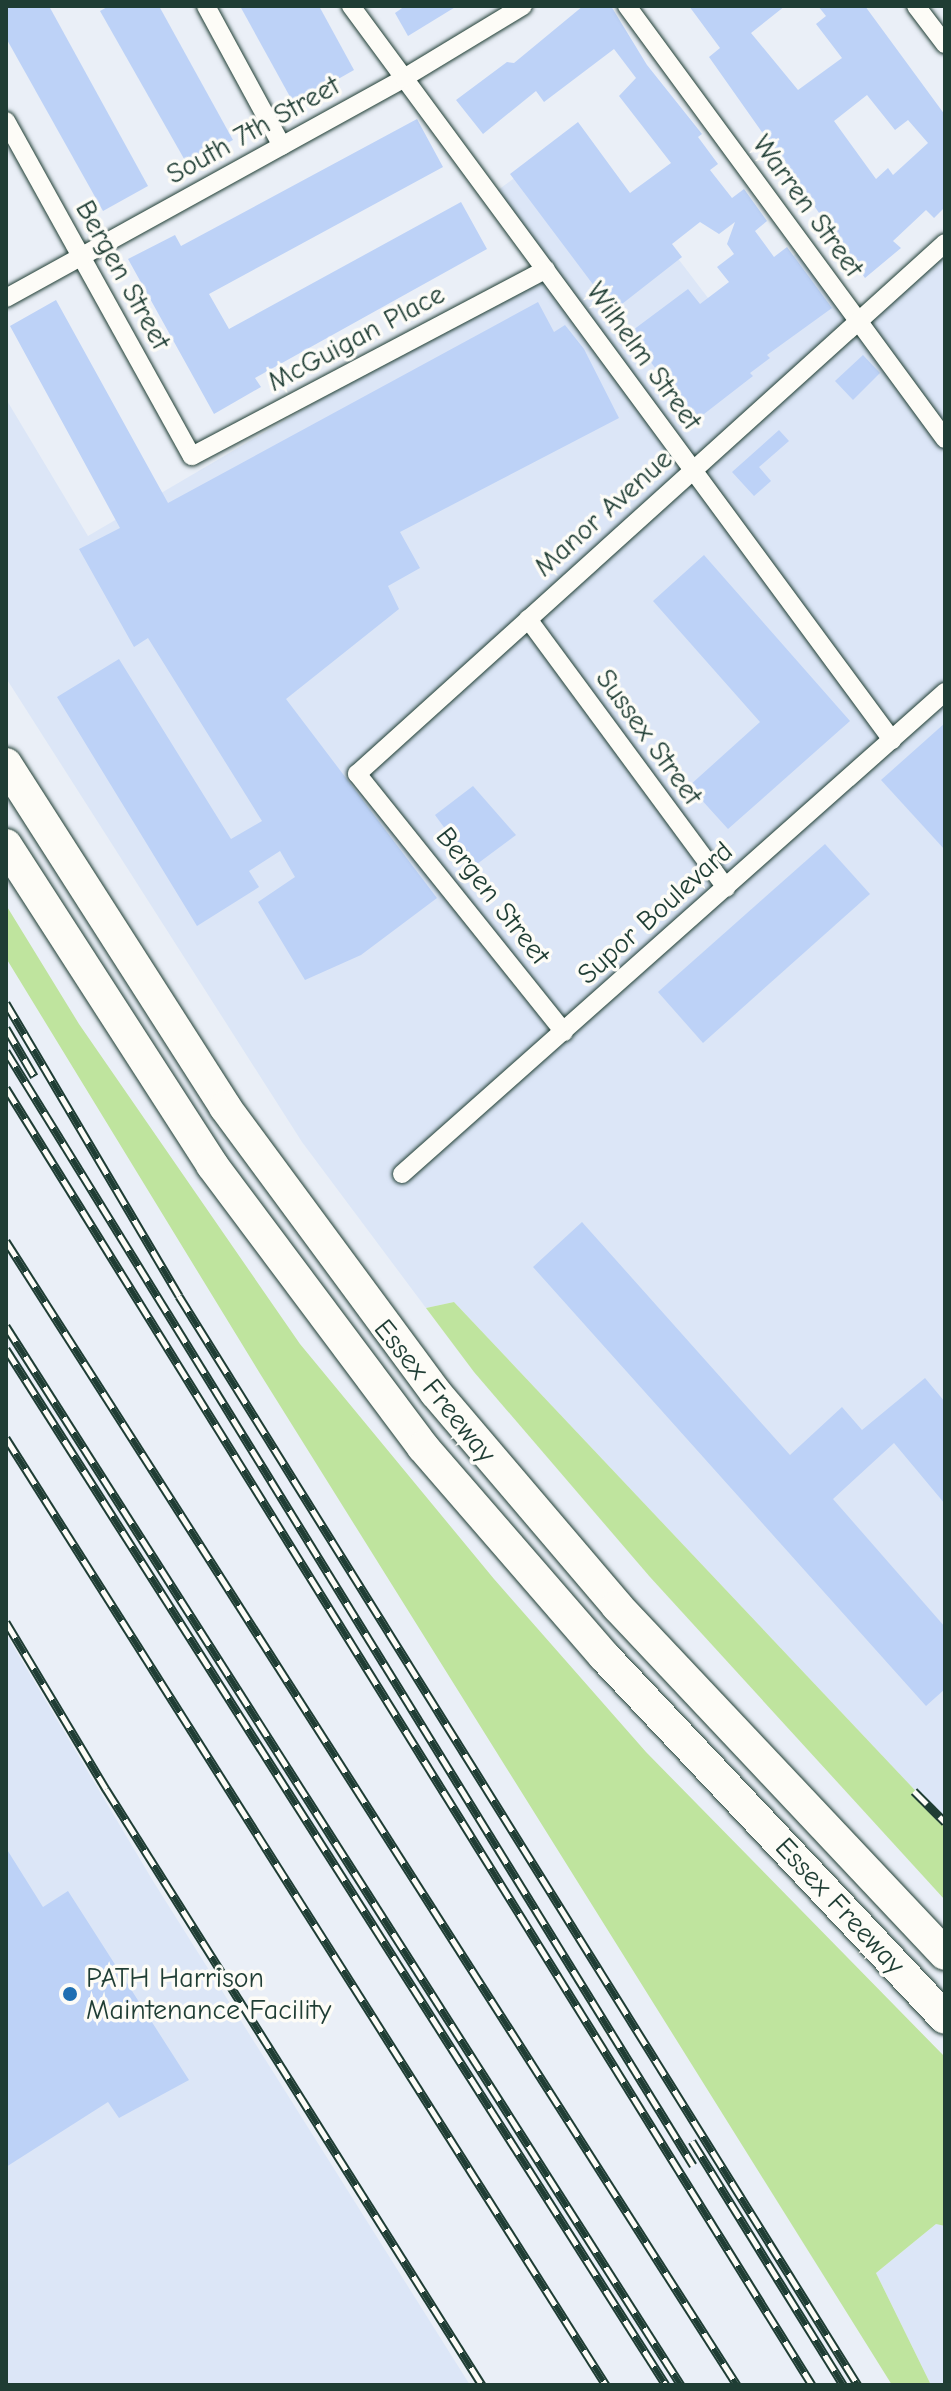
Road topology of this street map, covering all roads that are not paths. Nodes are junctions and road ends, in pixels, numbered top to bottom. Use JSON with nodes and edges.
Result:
{"nodes":[{"id":1,"x":206,"y":6,"type":"edge"},
{"id":2,"x":351,"y":6,"type":"edge"},
{"id":3,"x":523,"y":6,"type":"edge"},
{"id":4,"x":627,"y":6,"type":"edge"},
{"id":5,"x":916,"y":6,"type":"edge"},
{"id":6,"x":945,"y":44,"type":"edge"},
{"id":7,"x":404,"y":78,"type":"junction"},
{"id":8,"x":6,"y":121,"type":"edge"},
{"id":9,"x":282,"y":146,"type":"junction"},
{"id":10,"x":945,"y":243,"type":"edge"},
{"id":11,"x":81,"y":256,"type":"junction"},
{"id":12,"x":546,"y":269,"type":"junction"},
{"id":13,"x":6,"y":298,"type":"edge"},
{"id":14,"x":858,"y":321,"type":"junction"},
{"id":15,"x":945,"y":439,"type":"edge"},
{"id":16,"x":192,"y":456,"type":"joint"},
{"id":17,"x":693,"y":469,"type":"junction"},
{"id":18,"x":528,"y":619,"type":"junction"},
{"id":19,"x":945,"y":692,"type":"edge"},
{"id":20,"x":892,"y":740,"type":"junction"},
{"id":21,"x":6,"y":764,"type":"edge"},
{"id":22,"x":408,"y":832,"type":"joint"},
{"id":23,"x":6,"y":845,"type":"edge"},
{"id":24,"x":726,"y":888,"type":"junction"},
{"id":25,"x":564,"y":1032,"type":"junction"},
{"id":26,"x":402,"y":1174,"type":"dead end"},
{"id":27,"x":945,"y":1954,"type":"edge"},
{"id":28,"x":945,"y":2018,"type":"edge"}],
"edges":[{"from":1,"to":9,"type":"street"},
{"from":2,"to":7,"type":"street","name":"Wilhelm Street"},
{"from":3,"to":7,"type":"street","name":"South 7th Street"},
{"from":4,"to":14,"type":"street","name":"Warren Street"},
{"from":5,"to":6,"type":"street"},
{"from":7,"to":9,"type":"street","name":"South 7th Street"},
{"from":7,"to":12,"type":"street","name":"Wilhelm Street"},
{"from":8,"to":11,"type":"street","name":"Bergen Street"},
{"from":9,"to":11,"type":"street","name":"South 7th Street"},
{"from":10,"to":14,"type":"street","name":"Manor Avenue"},
{"from":11,"to":13,"type":"street","name":"South 7th Street"},
{"from":11,"to":16,"type":"street","name":"Bergen Street"},
{"from":12,"to":16,"type":"street","name":"McGuigan Place"},
{"from":12,"to":17,"type":"street","name":"Wilhelm Street"},
{"from":14,"to":15,"type":"street","name":"Warren Street"},
{"from":14,"to":17,"type":"street","name":"Manor Avenue"},
{"from":17,"to":18,"type":"street","name":"Manor Avenue"},
{"from":17,"to":20,"type":"street","name":"Wilhelm Street"},
{"from":18,"to":22,"type":"street","name":"Manor Avenue"},
{"from":18,"to":24,"type":"street","name":"Sussex Street"},
{"from":19,"to":20,"type":"street","name":"Supor Boulevard"},
{"from":20,"to":24,"type":"street","name":"Supor Boulevard"},
{"from":21,"to":27,"type":"highway","name":"Essex Freeway"},
{"from":22,"to":25,"type":"street","name":"Bergen Street"},
{"from":23,"to":28,"type":"highway","name":"Essex Freeway"},
{"from":24,"to":25,"type":"street","name":"Supor Boulevard"},
{"from":25,"to":26,"type":"street","name":"Supor Boulevard"}]}
